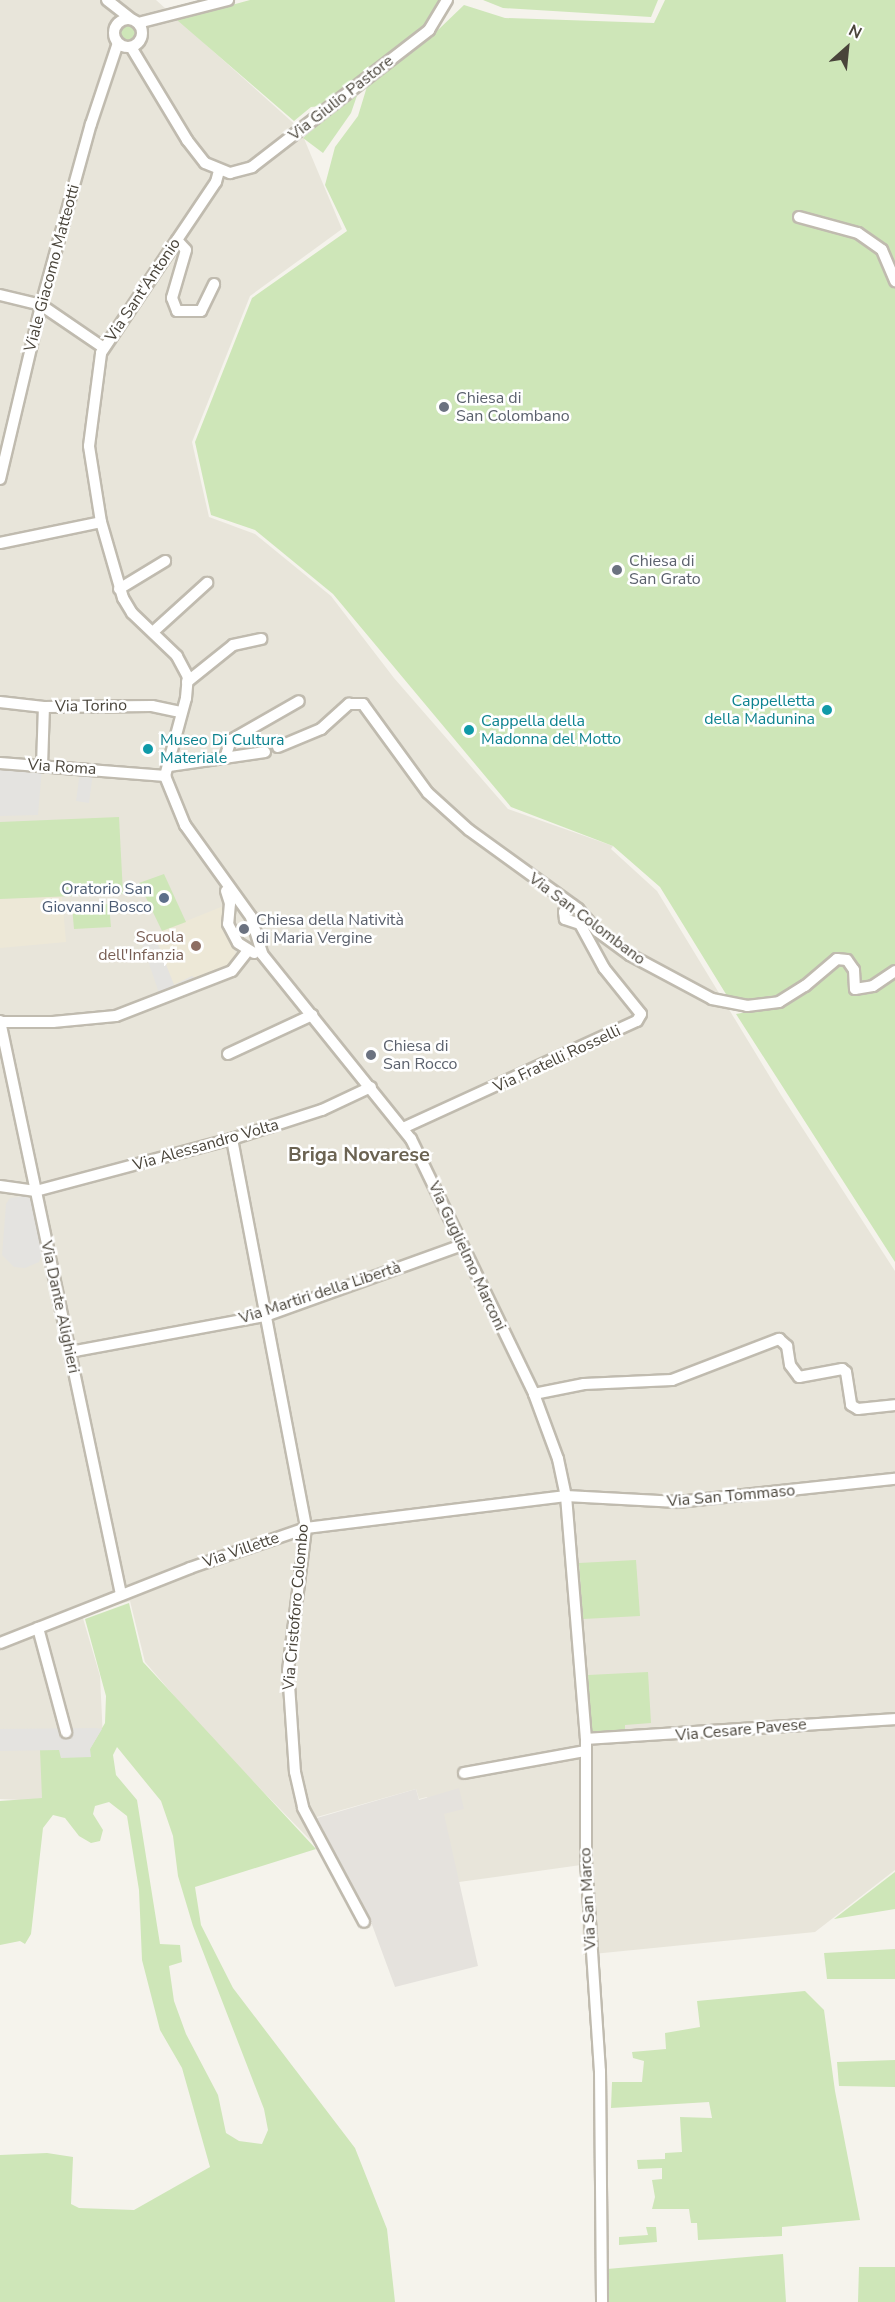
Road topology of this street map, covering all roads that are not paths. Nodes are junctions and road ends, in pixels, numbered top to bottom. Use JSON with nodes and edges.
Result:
{"nodes":[{"id":1,"x":228,"y":0,"type":"edge"},
{"id":2,"x":447,"y":0,"type":"edge"},
{"id":3,"x":133,"y":24,"type":"junction"},
{"id":4,"x":125,"y":46,"type":"junction"},
{"id":5,"x":219,"y":171,"type":"junction"},
{"id":6,"x":800,"y":217,"type":"dead end"},
{"id":7,"x":177,"y":240,"type":"junction"},
{"id":8,"x":895,"y":281,"type":"edge"},
{"id":9,"x":214,"y":284,"type":"dead end"},
{"id":10,"x":0,"y":295,"type":"edge"},
{"id":11,"x":41,"y":305,"type":"junction"},
{"id":12,"x":104,"y":348,"type":"junction"},
{"id":13,"x":0,"y":479,"type":"edge"},
{"id":14,"x":101,"y":522,"type":"junction"},
{"id":15,"x":0,"y":543,"type":"edge"},
{"id":16,"x":165,"y":561,"type":"dead end"},
{"id":17,"x":207,"y":583,"type":"dead end"},
{"id":18,"x":119,"y":588,"type":"junction"},
{"id":19,"x":154,"y":632,"type":"junction"},
{"id":20,"x":261,"y":639,"type":"dead end"},
{"id":21,"x":188,"y":682,"type":"junction"},
{"id":22,"x":0,"y":702,"type":"edge"},
{"id":23,"x":298,"y":702,"type":"dead end"},
{"id":24,"x":44,"y":707,"type":"junction"},
{"id":25,"x":181,"y":712,"type":"junction"},
{"id":26,"x":278,"y":747,"type":"dead end"},
{"id":27,"x":265,"y":752,"type":"dead end"},
{"id":28,"x":226,"y":755,"type":"junction"},
{"id":29,"x":0,"y":763,"type":"edge"},
{"id":30,"x":42,"y":766,"type":"junction"},
{"id":31,"x":167,"y":771,"type":"junction"},
{"id":32,"x":223,"y":883,"type":"junction"},
{"id":33,"x":573,"y":905,"type":"junction"},
{"id":34,"x":247,"y":952,"type":"junction"},
{"id":35,"x":262,"y":954,"type":"junction"},
{"id":36,"x":895,"y":971,"type":"edge"},
{"id":37,"x":312,"y":1015,"type":"junction"},
{"id":38,"x":0,"y":1022,"type":"edge"},
{"id":39,"x":228,"y":1054,"type":"dead end"},
{"id":40,"x":371,"y":1088,"type":"junction"},
{"id":41,"x":403,"y":1128,"type":"junction"},
{"id":42,"x":232,"y":1139,"type":"junction"},
{"id":43,"x":0,"y":1186,"type":"edge"},
{"id":44,"x":36,"y":1191,"type":"junction"},
{"id":45,"x":462,"y":1245,"type":"junction"},
{"id":46,"x":265,"y":1316,"type":"junction"},
{"id":47,"x":70,"y":1352,"type":"junction"},
{"id":48,"x":534,"y":1394,"type":"junction"},
{"id":49,"x":895,"y":1405,"type":"edge"},
{"id":50,"x":895,"y":1479,"type":"edge"},
{"id":51,"x":566,"y":1496,"type":"junction"},
{"id":52,"x":306,"y":1528,"type":"junction"},
{"id":53,"x":121,"y":1594,"type":"junction"},
{"id":54,"x":38,"y":1628,"type":"junction"},
{"id":55,"x":0,"y":1643,"type":"edge"},
{"id":56,"x":895,"y":1719,"type":"edge"},
{"id":57,"x":66,"y":1732,"type":"dead end"},
{"id":58,"x":586,"y":1739,"type":"junction"},
{"id":59,"x":585,"y":1751,"type":"junction"},
{"id":60,"x":464,"y":1773,"type":"dead end"},
{"id":61,"x":364,"y":1922,"type":"dead end"},
{"id":62,"x":602,"y":2302,"type":"edge"}],
"edges":[{"from":1,"to":3,"type":"street"},
{"from":2,"to":5,"type":"street","name":"Via Giulio Pastore"},
{"from":3,"to":4,"type":"street"},
{"from":3,"to":4,"type":"street","name":"Viale Giacomo Matteotti"},
{"from":4,"to":5,"type":"street"},
{"from":4,"to":11,"type":"street","name":"Viale Giacomo Matteotti"},
{"from":5,"to":7,"type":"street","name":"Via Sant'Antonio"},
{"from":6,"to":8,"type":"street"},
{"from":7,"to":9,"type":"street"},
{"from":7,"to":12,"type":"street","name":"Via Sant'Antonio"},
{"from":10,"to":11,"type":"street"},
{"from":11,"to":12,"type":"street"},
{"from":11,"to":13,"type":"street","name":"Viale Giacomo Matteotti"},
{"from":12,"to":14,"type":"street","name":"Via Sant'Antonio"},
{"from":14,"to":15,"type":"street"},
{"from":14,"to":18,"type":"street","name":"Via Sant'Antonio"},
{"from":16,"to":18,"type":"street"},
{"from":17,"to":19,"type":"street"},
{"from":18,"to":19,"type":"street","name":"Via Sant'Antonio"},
{"from":19,"to":21,"type":"street","name":"Via Sant'Antonio"},
{"from":20,"to":21,"type":"street"},
{"from":21,"to":25,"type":"street"},
{"from":22,"to":24,"type":"street","name":"Via Torino"},
{"from":23,"to":28,"type":"street"},
{"from":24,"to":25,"type":"street","name":"Via Torino"},
{"from":24,"to":30,"type":"street"},
{"from":25,"to":31,"type":"street"},
{"from":26,"to":33,"type":"street","name":"Via San Colombano"},
{"from":27,"to":28,"type":"street"},
{"from":28,"to":31,"type":"street"},
{"from":29,"to":30,"type":"street","name":"Via Roma"},
{"from":30,"to":31,"type":"street","name":"Via Roma"},
{"from":31,"to":32,"type":"street","name":"Via Guglielmo Marconi"},
{"from":32,"to":34,"type":"street","name":"Via Guglielmo Marconi"},
{"from":32,"to":35,"type":"street","name":"Via Guglielmo Marconi"},
{"from":33,"to":36,"type":"street","name":"Via San Colombano"},
{"from":33,"to":41,"type":"street","name":"Via Fratelli Rosselli"},
{"from":34,"to":35,"type":"street"},
{"from":34,"to":38,"type":"street"},
{"from":35,"to":37,"type":"street","name":"Via Guglielmo Marconi"},
{"from":37,"to":39,"type":"street"},
{"from":37,"to":40,"type":"street","name":"Via Guglielmo Marconi"},
{"from":38,"to":44,"type":"street","name":"Via Dante Alighieri"},
{"from":40,"to":41,"type":"street","name":"Via Guglielmo Marconi"},
{"from":40,"to":42,"type":"street","name":"Via Alessandro Volta"},
{"from":41,"to":45,"type":"street","name":"Via Guglielmo Marconi"},
{"from":42,"to":44,"type":"street","name":"Via Alessandro Volta"},
{"from":42,"to":46,"type":"street","name":"Via Cristoforo Colombo"},
{"from":43,"to":44,"type":"street"},
{"from":44,"to":47,"type":"street","name":"Via Dante Alighieri"},
{"from":45,"to":46,"type":"street","name":"Via Martiri della Libertà"},
{"from":45,"to":48,"type":"street","name":"Via Guglielmo Marconi"},
{"from":46,"to":47,"type":"street","name":"Via Martiri della Libertà"},
{"from":46,"to":52,"type":"street","name":"Via Cristoforo Colombo"},
{"from":47,"to":53,"type":"street","name":"Via Dante Alighieri"},
{"from":48,"to":49,"type":"street"},
{"from":48,"to":51,"type":"street","name":"Via Guglielmo Marconi"},
{"from":50,"to":51,"type":"street","name":"Via San Tommaso"},
{"from":51,"to":52,"type":"street","name":"Via Villette"},
{"from":51,"to":58,"type":"street","name":"Via San Marco"},
{"from":52,"to":53,"type":"street","name":"Via Villette"},
{"from":52,"to":61,"type":"street","name":"Via Cristoforo Colombo"},
{"from":53,"to":54,"type":"street","name":"Via Villette"},
{"from":54,"to":55,"type":"street","name":"Via Villette"},
{"from":54,"to":57,"type":"street"},
{"from":56,"to":58,"type":"street","name":"Via Cesare Pavese"},
{"from":58,"to":59,"type":"street","name":"Via San Marco"},
{"from":59,"to":60,"type":"street"},
{"from":59,"to":62,"type":"street","name":"Via San Marco"}]}
